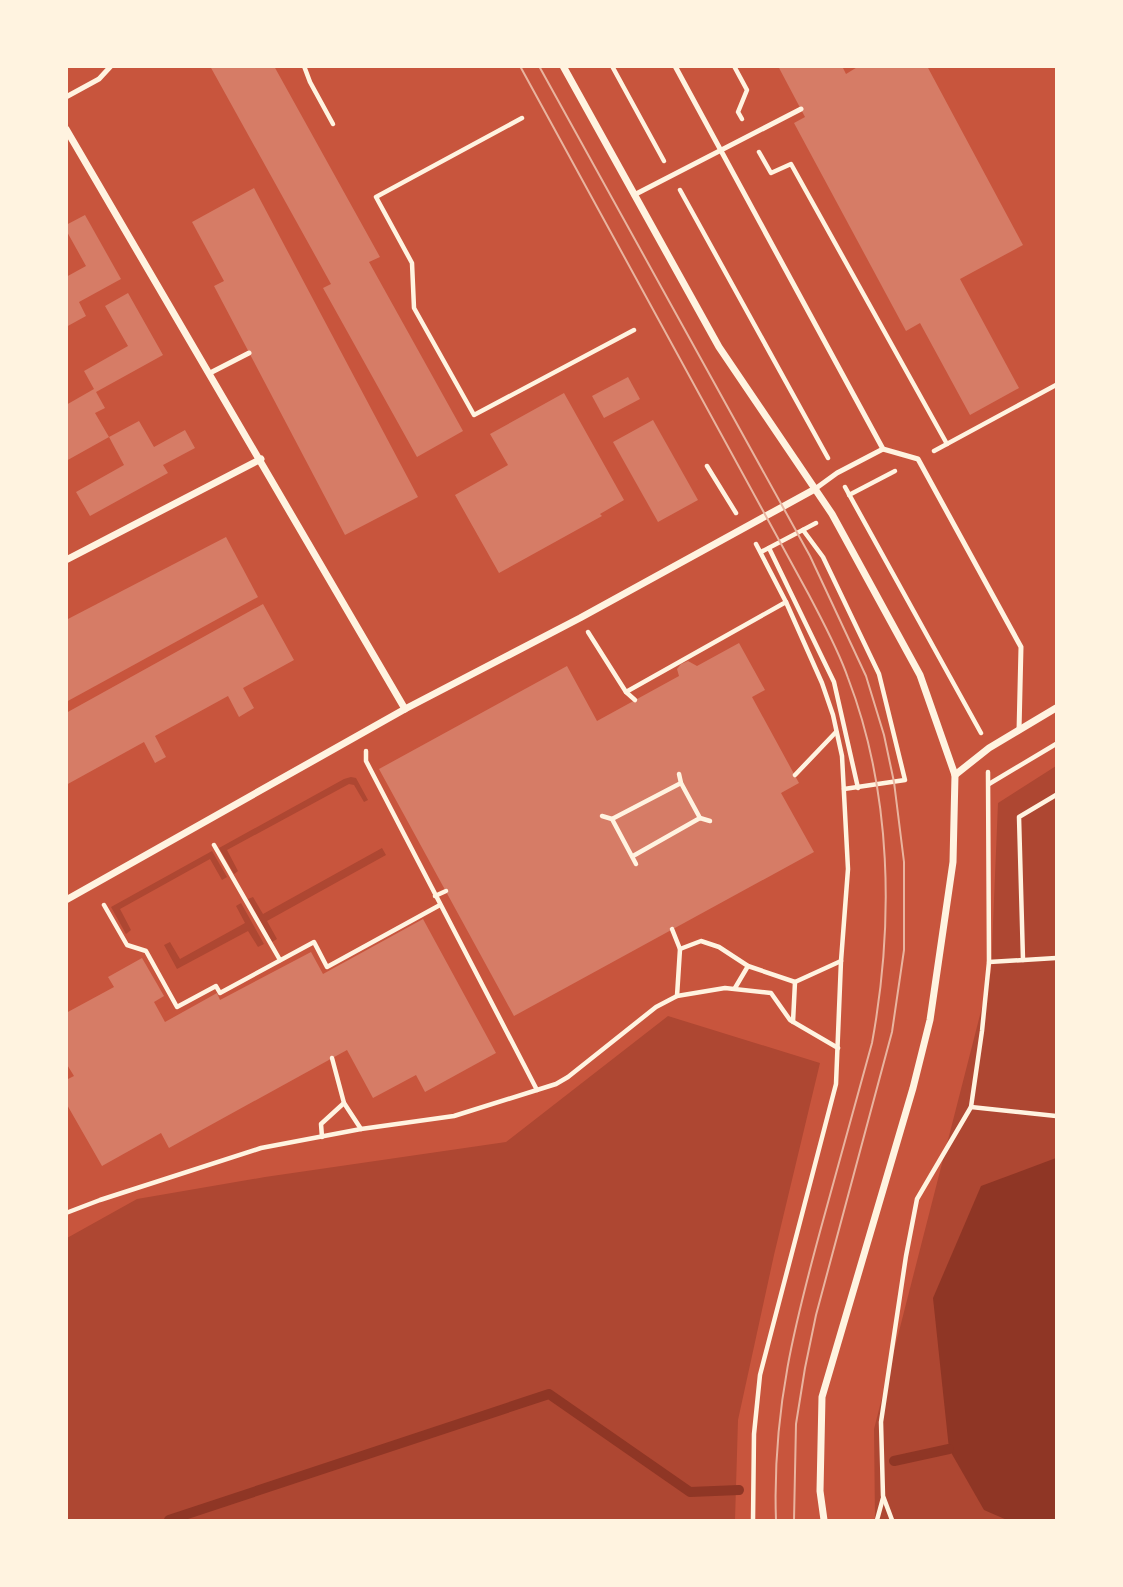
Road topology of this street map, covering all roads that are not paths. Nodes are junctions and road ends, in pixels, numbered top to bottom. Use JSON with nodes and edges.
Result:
{"nodes":[{"id":1,"x":111,"y":66,"type":"edge"},
{"id":2,"x":563,"y":66,"type":"edge"},
{"id":3,"x":675,"y":66,"type":"edge"},
{"id":4,"x":66,"y":96,"type":"edge"},
{"id":5,"x":801,"y":109,"type":"dead end"},
{"id":6,"x":66,"y":129,"type":"edge"},
{"id":7,"x":720,"y":150,"type":"junction"},
{"id":8,"x":634,"y":195,"type":"junction"},
{"id":9,"x":249,"y":353,"type":"dead end"},
{"id":10,"x":210,"y":373,"type":"junction"},
{"id":11,"x":883,"y":449,"type":"junction"},
{"id":12,"x":261,"y":459,"type":"junction"},
{"id":13,"x":815,"y":489,"type":"junction"},
{"id":14,"x":66,"y":560,"type":"edge"},
{"id":15,"x":1056,"y":708,"type":"edge"},
{"id":16,"x":405,"y":709,"type":"junction"},
{"id":17,"x":1019,"y":730,"type":"junction"},
{"id":18,"x":956,"y":775,"type":"junction"},
{"id":19,"x":66,"y":900,"type":"edge"},
{"id":20,"x":824,"y":1521,"type":"edge"}],
"edges":[{"from":1,"to":4,"type":"lane"},
{"from":2,"to":8,"type":"street"},
{"from":3,"to":7,"type":"lane"},
{"from":5,"to":7,"type":"lane"},
{"from":6,"to":10,"type":"street"},
{"from":7,"to":8,"type":"lane"},
{"from":7,"to":11,"type":"lane"},
{"from":8,"to":13,"type":"street"},
{"from":9,"to":10,"type":"lane"},
{"from":10,"to":12,"type":"street"},
{"from":11,"to":13,"type":"lane"},
{"from":11,"to":17,"type":"lane"},
{"from":12,"to":14,"type":"street"},
{"from":12,"to":16,"type":"street"},
{"from":13,"to":16,"type":"street"},
{"from":13,"to":18,"type":"street"},
{"from":15,"to":17,"type":"street"},
{"from":16,"to":19,"type":"street"},
{"from":17,"to":18,"type":"street"},
{"from":18,"to":20,"type":"street"}]}
